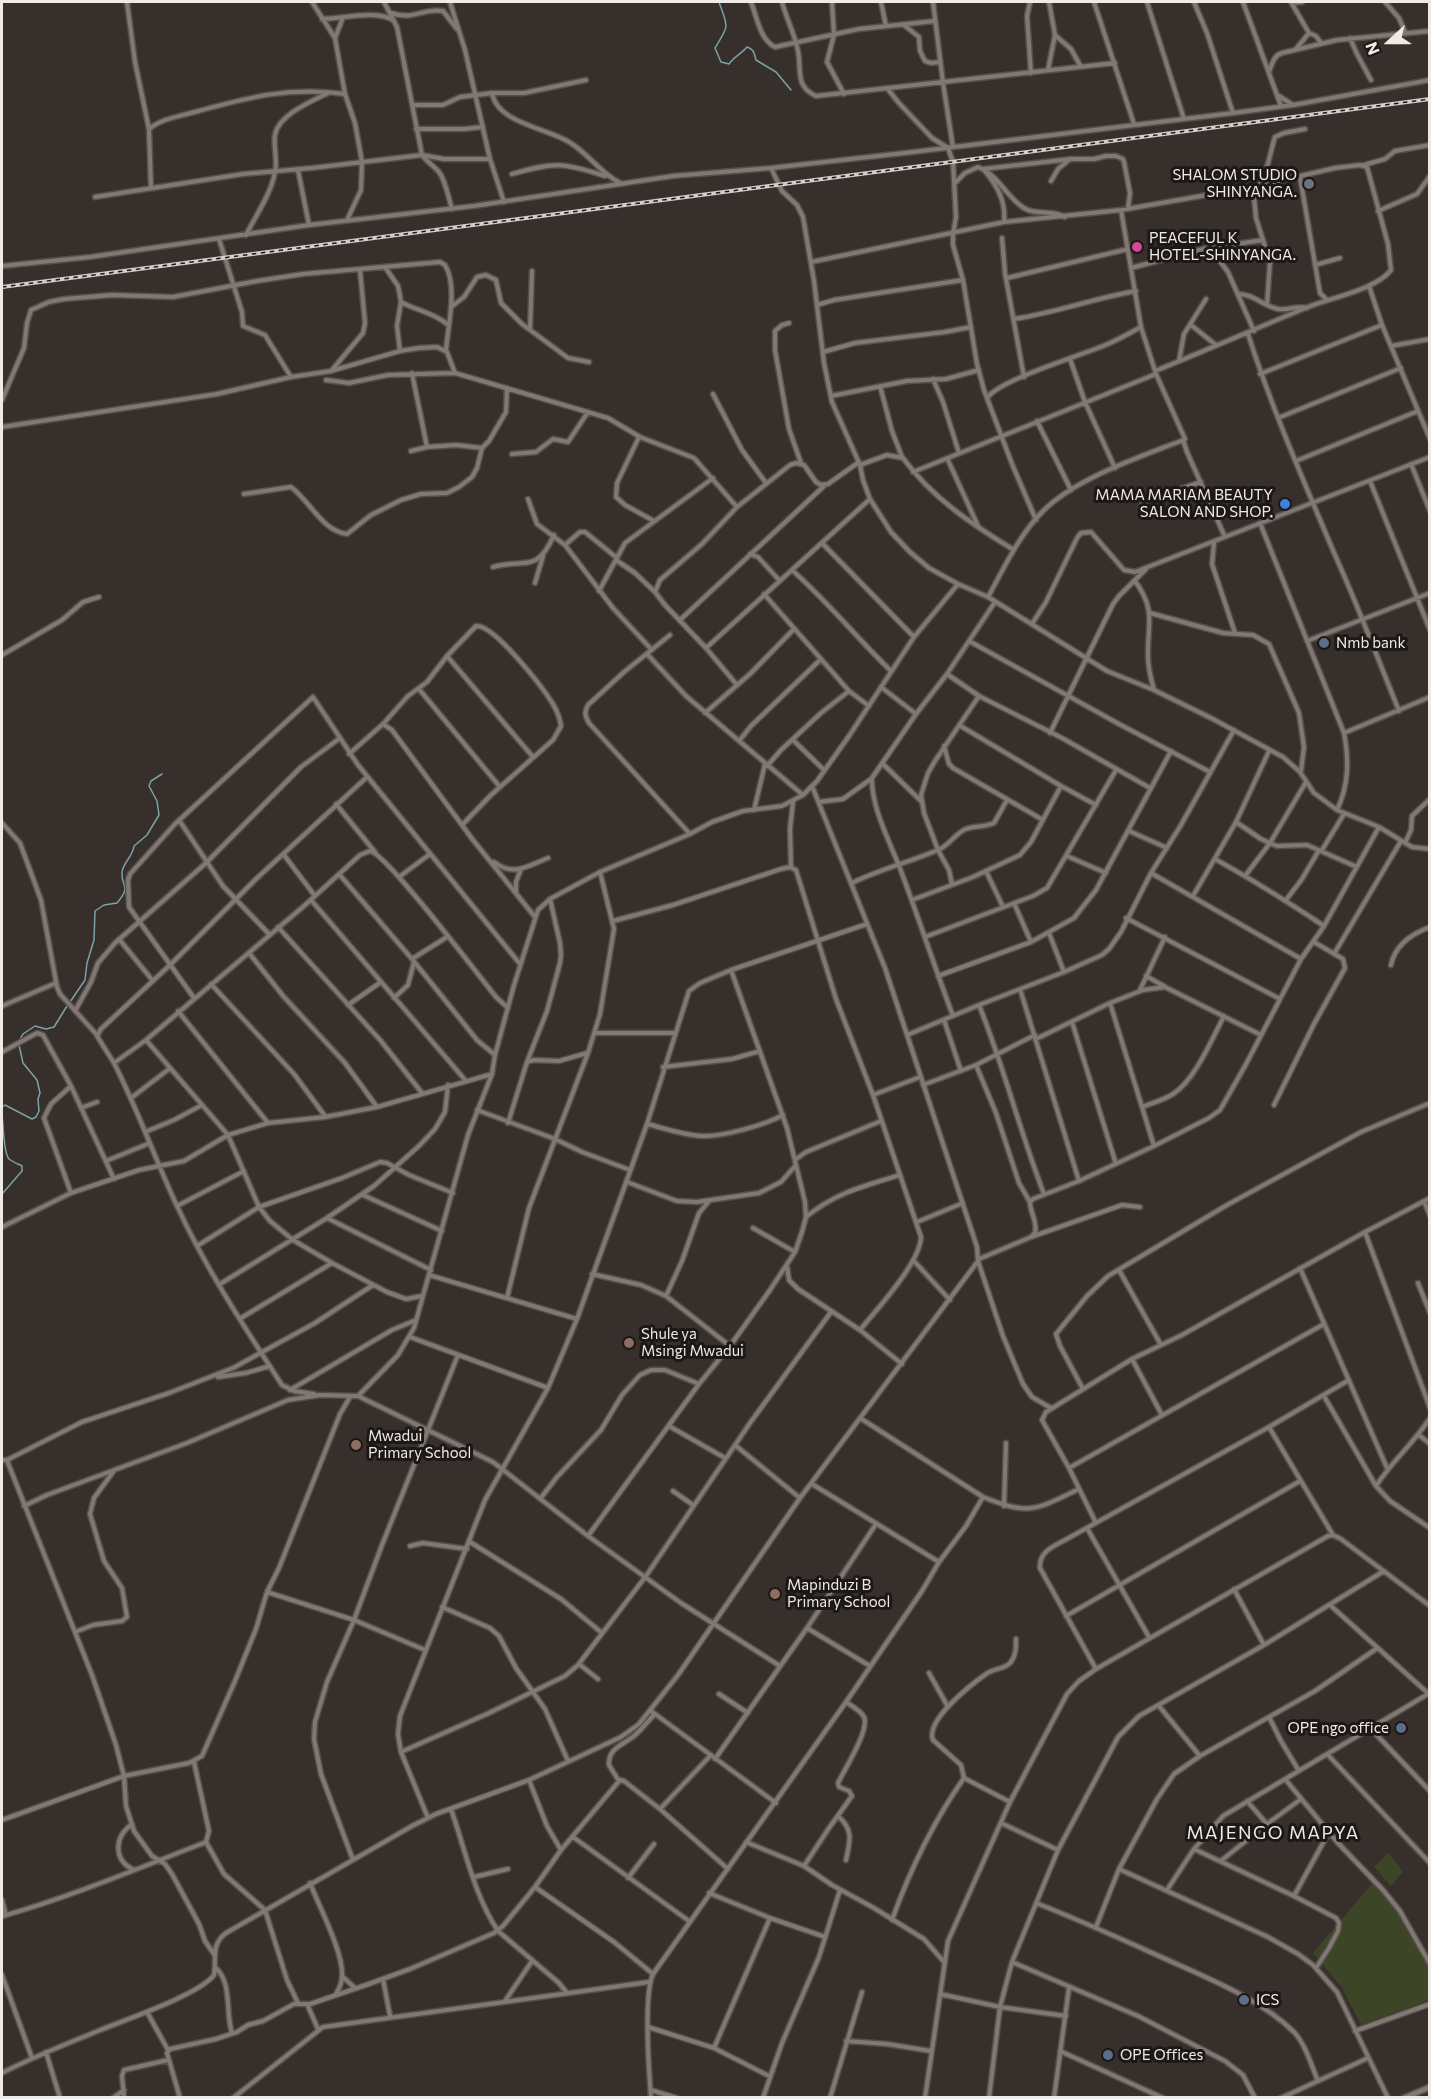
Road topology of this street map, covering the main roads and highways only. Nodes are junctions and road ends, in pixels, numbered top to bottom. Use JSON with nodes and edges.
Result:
{"nodes":[{"id":1,"x":1427,"y":2088,"type":"edge"},
{"id":2,"x":1404,"y":2097,"type":"edge"}],
"edges":[{"from":1,"to":2,"type":"main road"}]}
